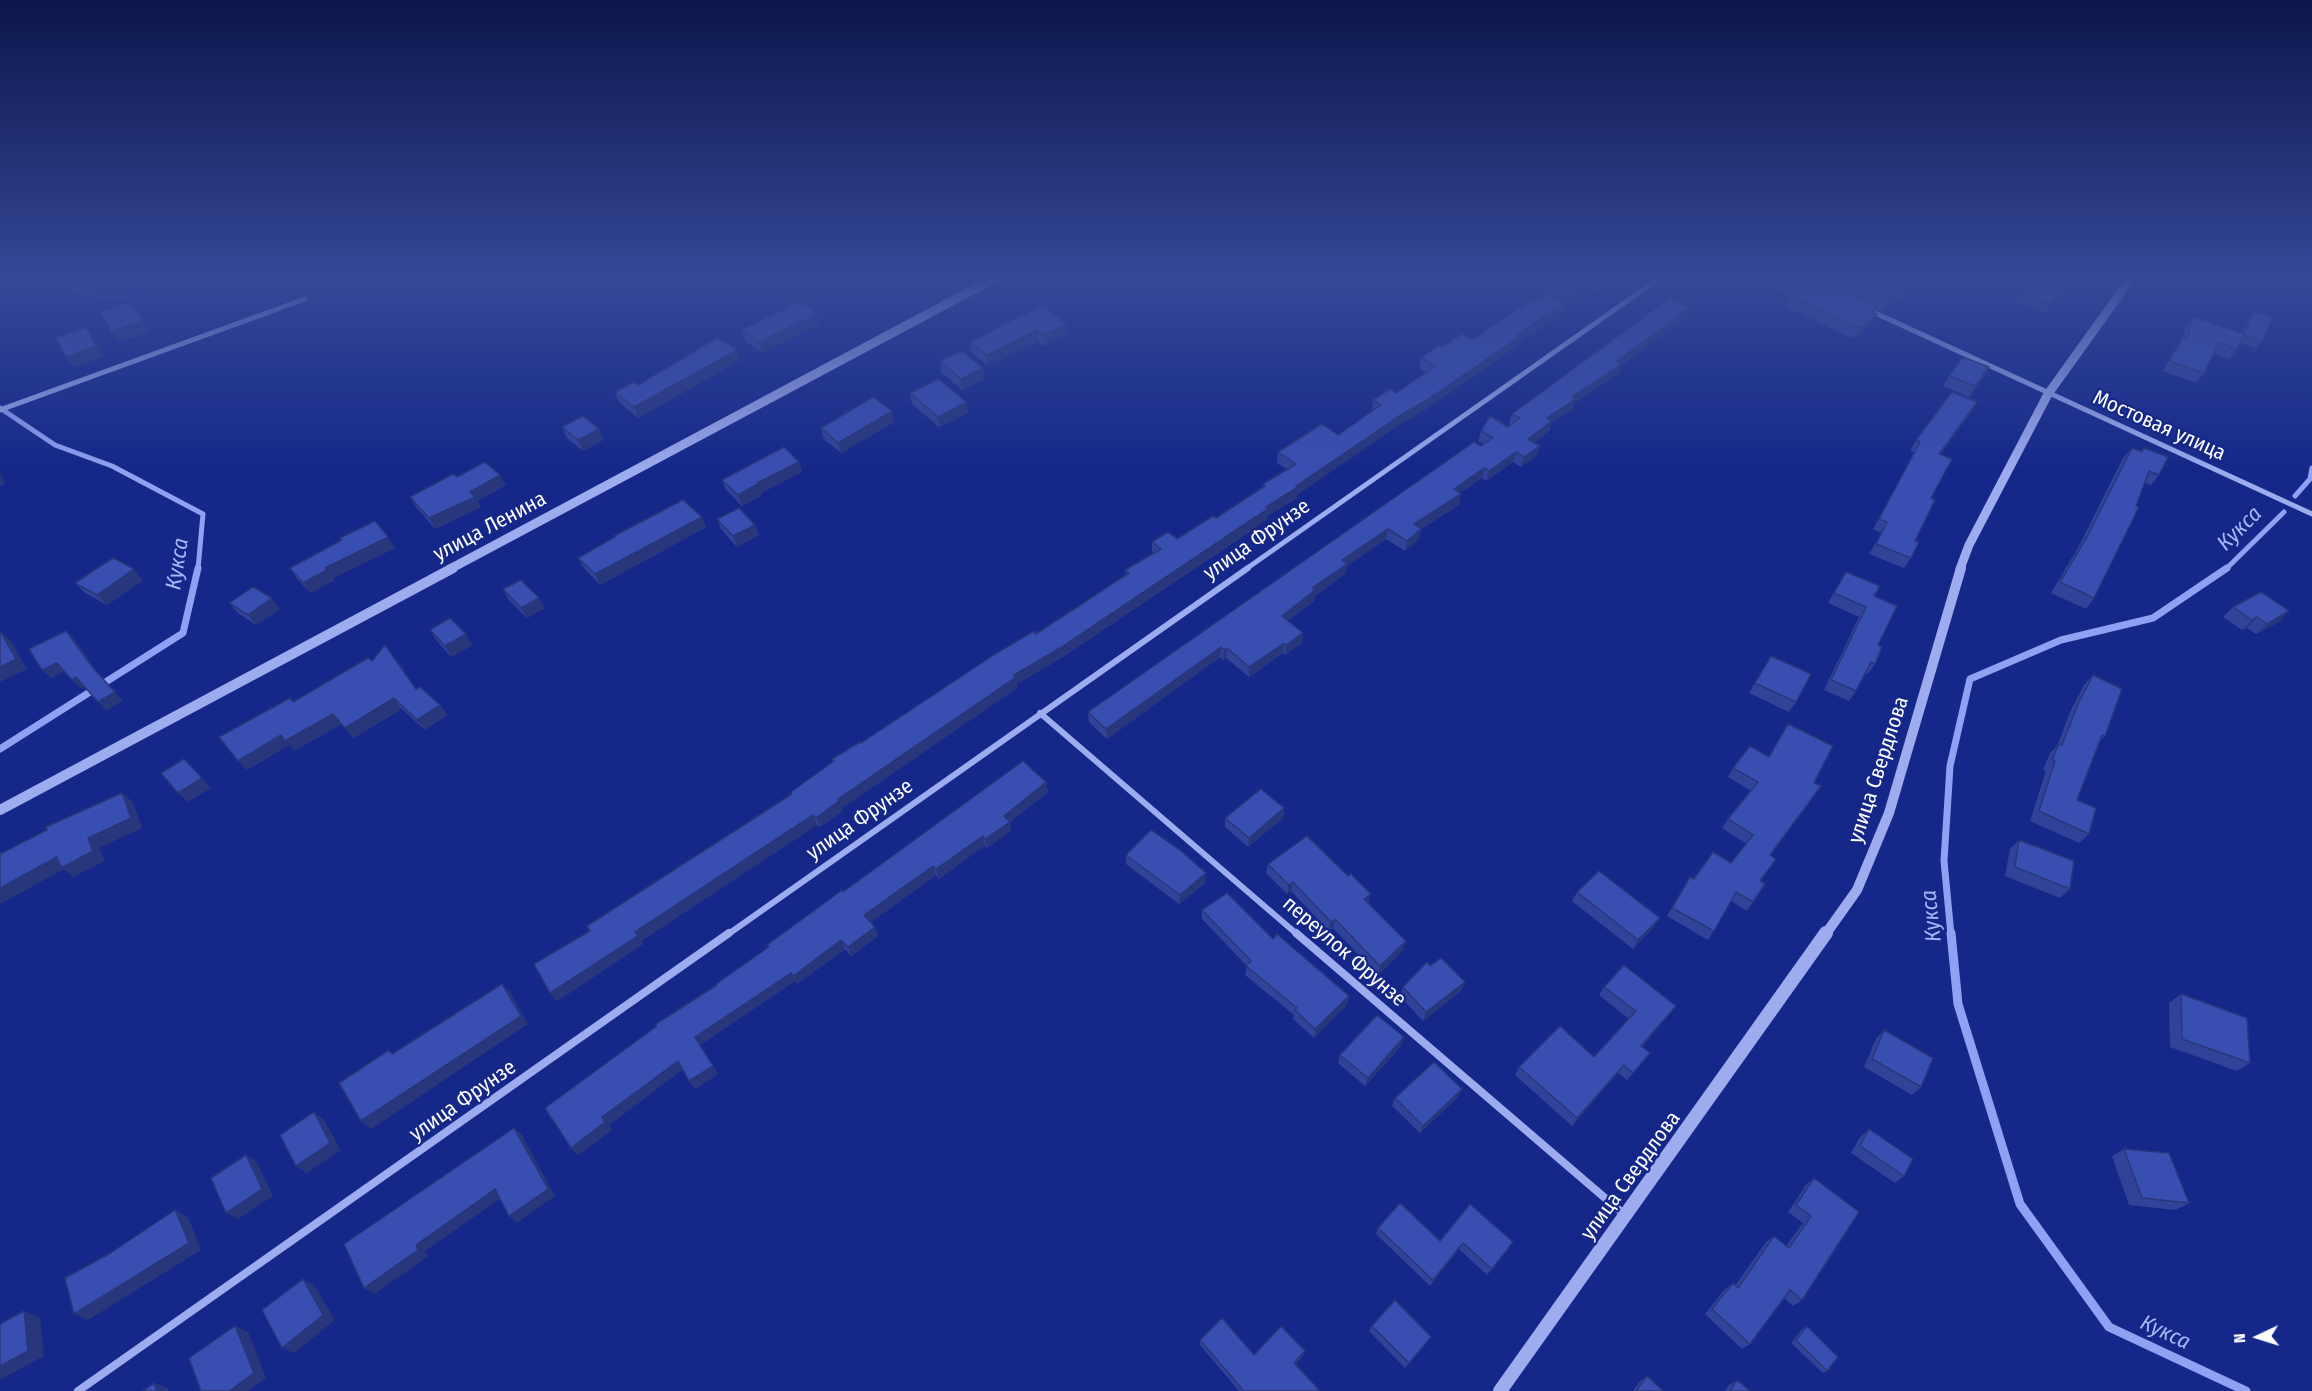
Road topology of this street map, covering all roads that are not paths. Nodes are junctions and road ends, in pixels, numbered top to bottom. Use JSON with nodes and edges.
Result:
{"nodes":[{"id":1,"x":187,"y":342,"type":"edge"},
{"id":2,"x":876,"y":342,"type":"edge"},
{"id":3,"x":1569,"y":342,"type":"edge"},
{"id":4,"x":1937,"y":342,"type":"edge"},
{"id":5,"x":2085,"y":342,"type":"edge"},
{"id":6,"x":2048,"y":394,"type":"junction"},
{"id":7,"x":0,"y":410,"type":"edge"},
{"id":8,"x":2312,"y":514,"type":"edge"},
{"id":9,"x":1040,"y":713,"type":"junction"},
{"id":10,"x":0,"y":810,"type":"edge"},
{"id":11,"x":1626,"y":1216,"type":"junction"},
{"id":12,"x":78,"y":1391,"type":"edge"},
{"id":13,"x":1500,"y":1391,"type":"edge"}],
"edges":[{"from":1,"to":7,"type":"street"},
{"from":2,"to":10,"type":"street","name":"улица Ленина"},
{"from":3,"to":9,"type":"street","name":"улица Фрунзе"},
{"from":4,"to":6,"type":"street","name":"Мостовая улица"},
{"from":5,"to":6,"type":"street","name":"улица Свердлова"},
{"from":6,"to":8,"type":"street","name":"Мостовая улица"},
{"from":6,"to":11,"type":"street","name":"улица Свердлова"},
{"from":9,"to":11,"type":"street","name":"переулок Фрунзе"},
{"from":9,"to":12,"type":"street","name":"улица Фрунзе"},
{"from":11,"to":13,"type":"street","name":"улица Свердлова"}]}
